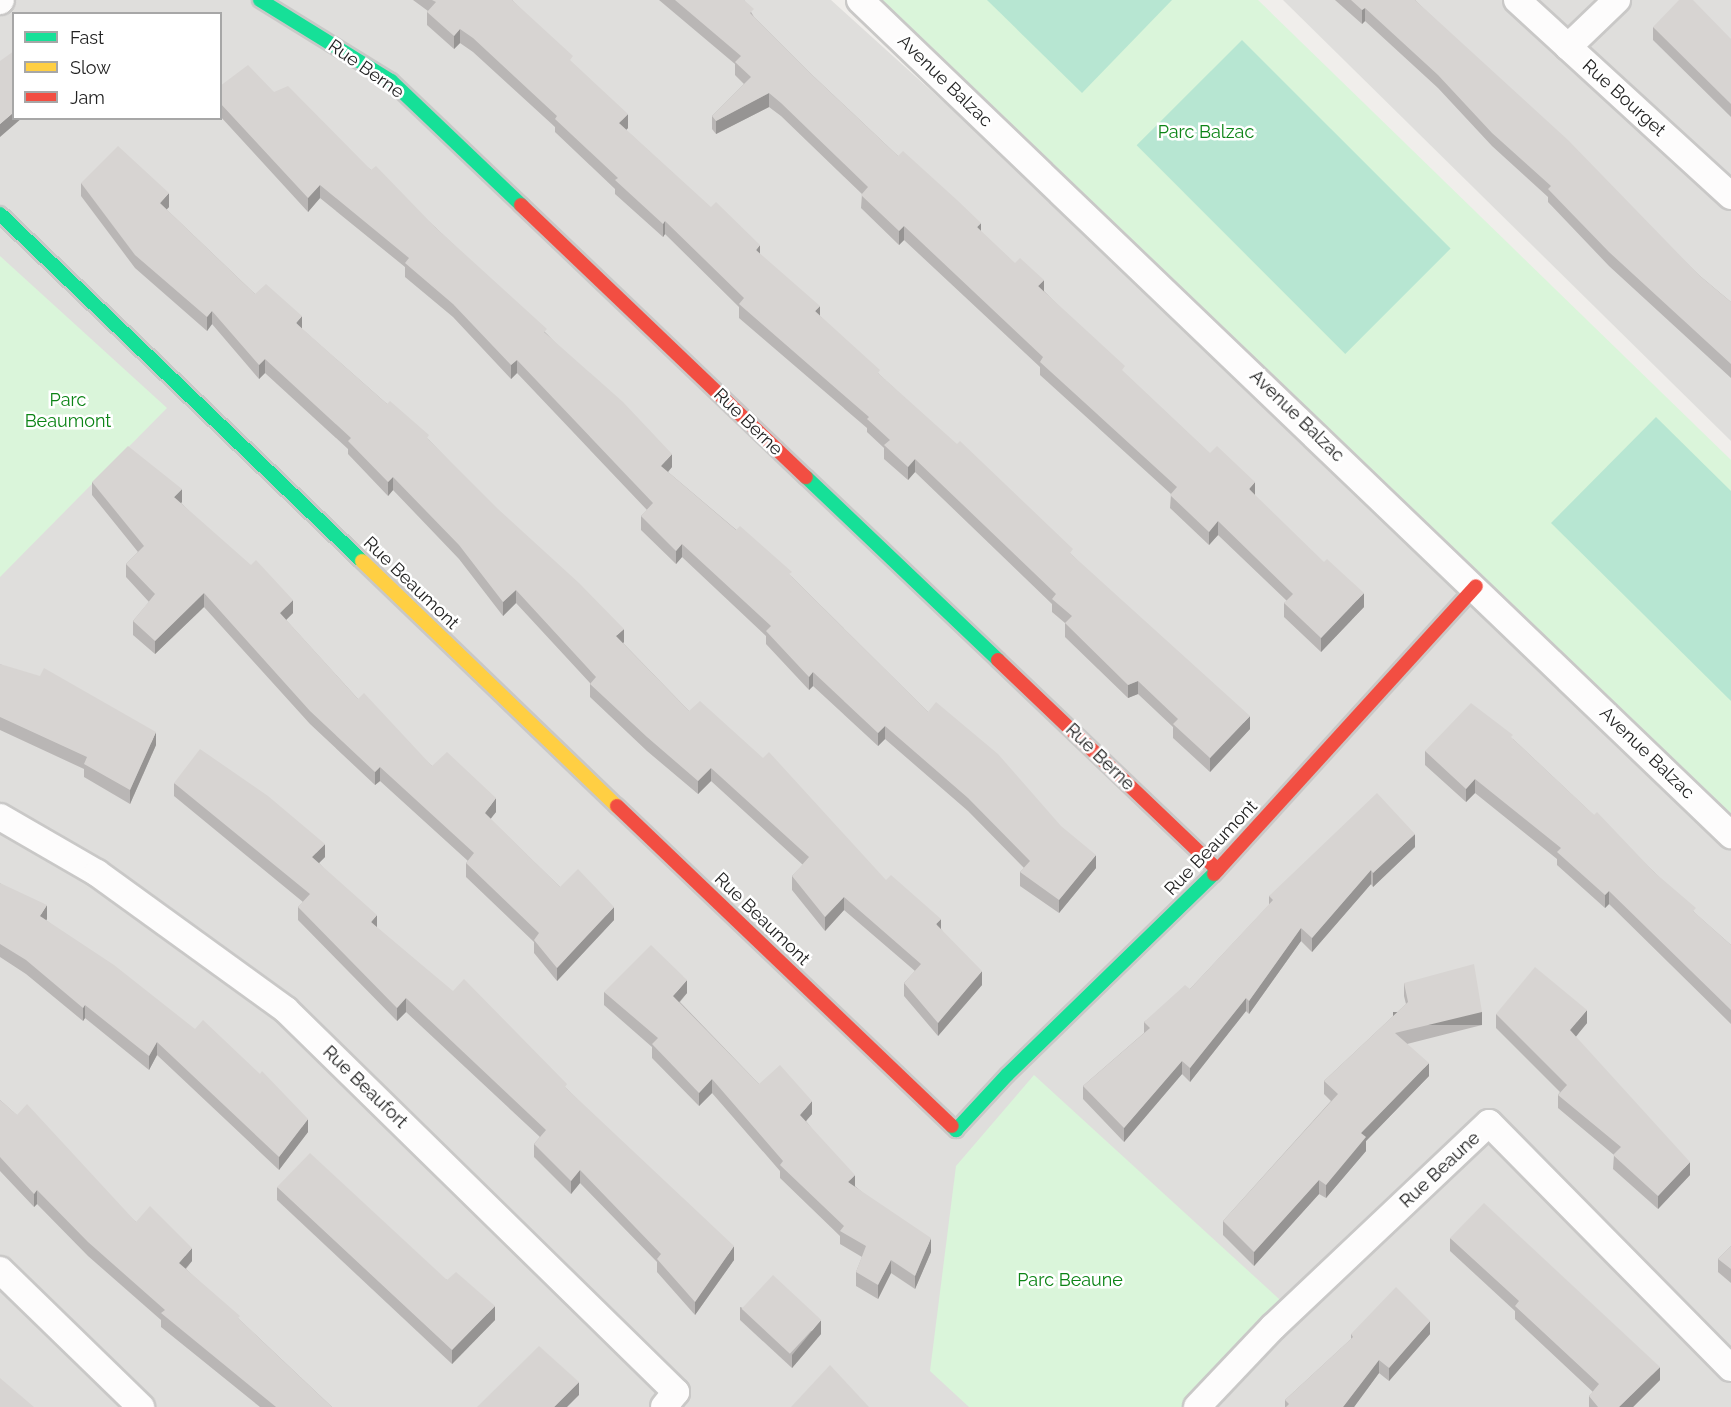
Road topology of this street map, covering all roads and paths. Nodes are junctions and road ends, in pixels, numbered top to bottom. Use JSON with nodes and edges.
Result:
{"nodes":[{"id":1,"x":260,"y":0,"type":"edge"},
{"id":2,"x":860,"y":0,"type":"edge"},
{"id":3,"x":1517,"y":0,"type":"edge"},
{"id":4,"x":1617,"y":0,"type":"edge"},
{"id":5,"x":1568,"y":47,"type":"junction"},
{"id":6,"x":1731,"y":196,"type":"edge"},
{"id":7,"x":0,"y":214,"type":"edge"},
{"id":8,"x":1476,"y":586,"type":"junction"},
{"id":9,"x":0,"y":817,"type":"edge"},
{"id":10,"x":1731,"y":835,"type":"edge"},
{"id":11,"x":1218,"y":870,"type":"junction"},
{"id":12,"x":0,"y":1270,"type":"edge"},
{"id":13,"x":1731,"y":1368,"type":"edge"},
{"id":14,"x":141,"y":1407,"type":"edge"},
{"id":15,"x":664,"y":1407,"type":"edge"},
{"id":16,"x":1197,"y":1407,"type":"edge"}],
"edges":[{"from":1,"to":11,"type":"street","name":"Rue Berne"},
{"from":2,"to":8,"type":"street","name":"Avenue Balzac"},
{"from":3,"to":5,"type":"street","name":"Rue Bourget"},
{"from":4,"to":5,"type":"street"},
{"from":5,"to":6,"type":"street","name":"Rue Bourget"},
{"from":7,"to":11,"type":"street","name":"Rue Beaumont"},
{"from":8,"to":10,"type":"street","name":"Avenue Balzac"},
{"from":8,"to":11,"type":"street","name":"Rue Beaumont"},
{"from":9,"to":15,"type":"street","name":"Rue Beaufort"},
{"from":12,"to":14,"type":"street"},
{"from":13,"to":16,"type":"street","name":"Rue Beaune"}]}
